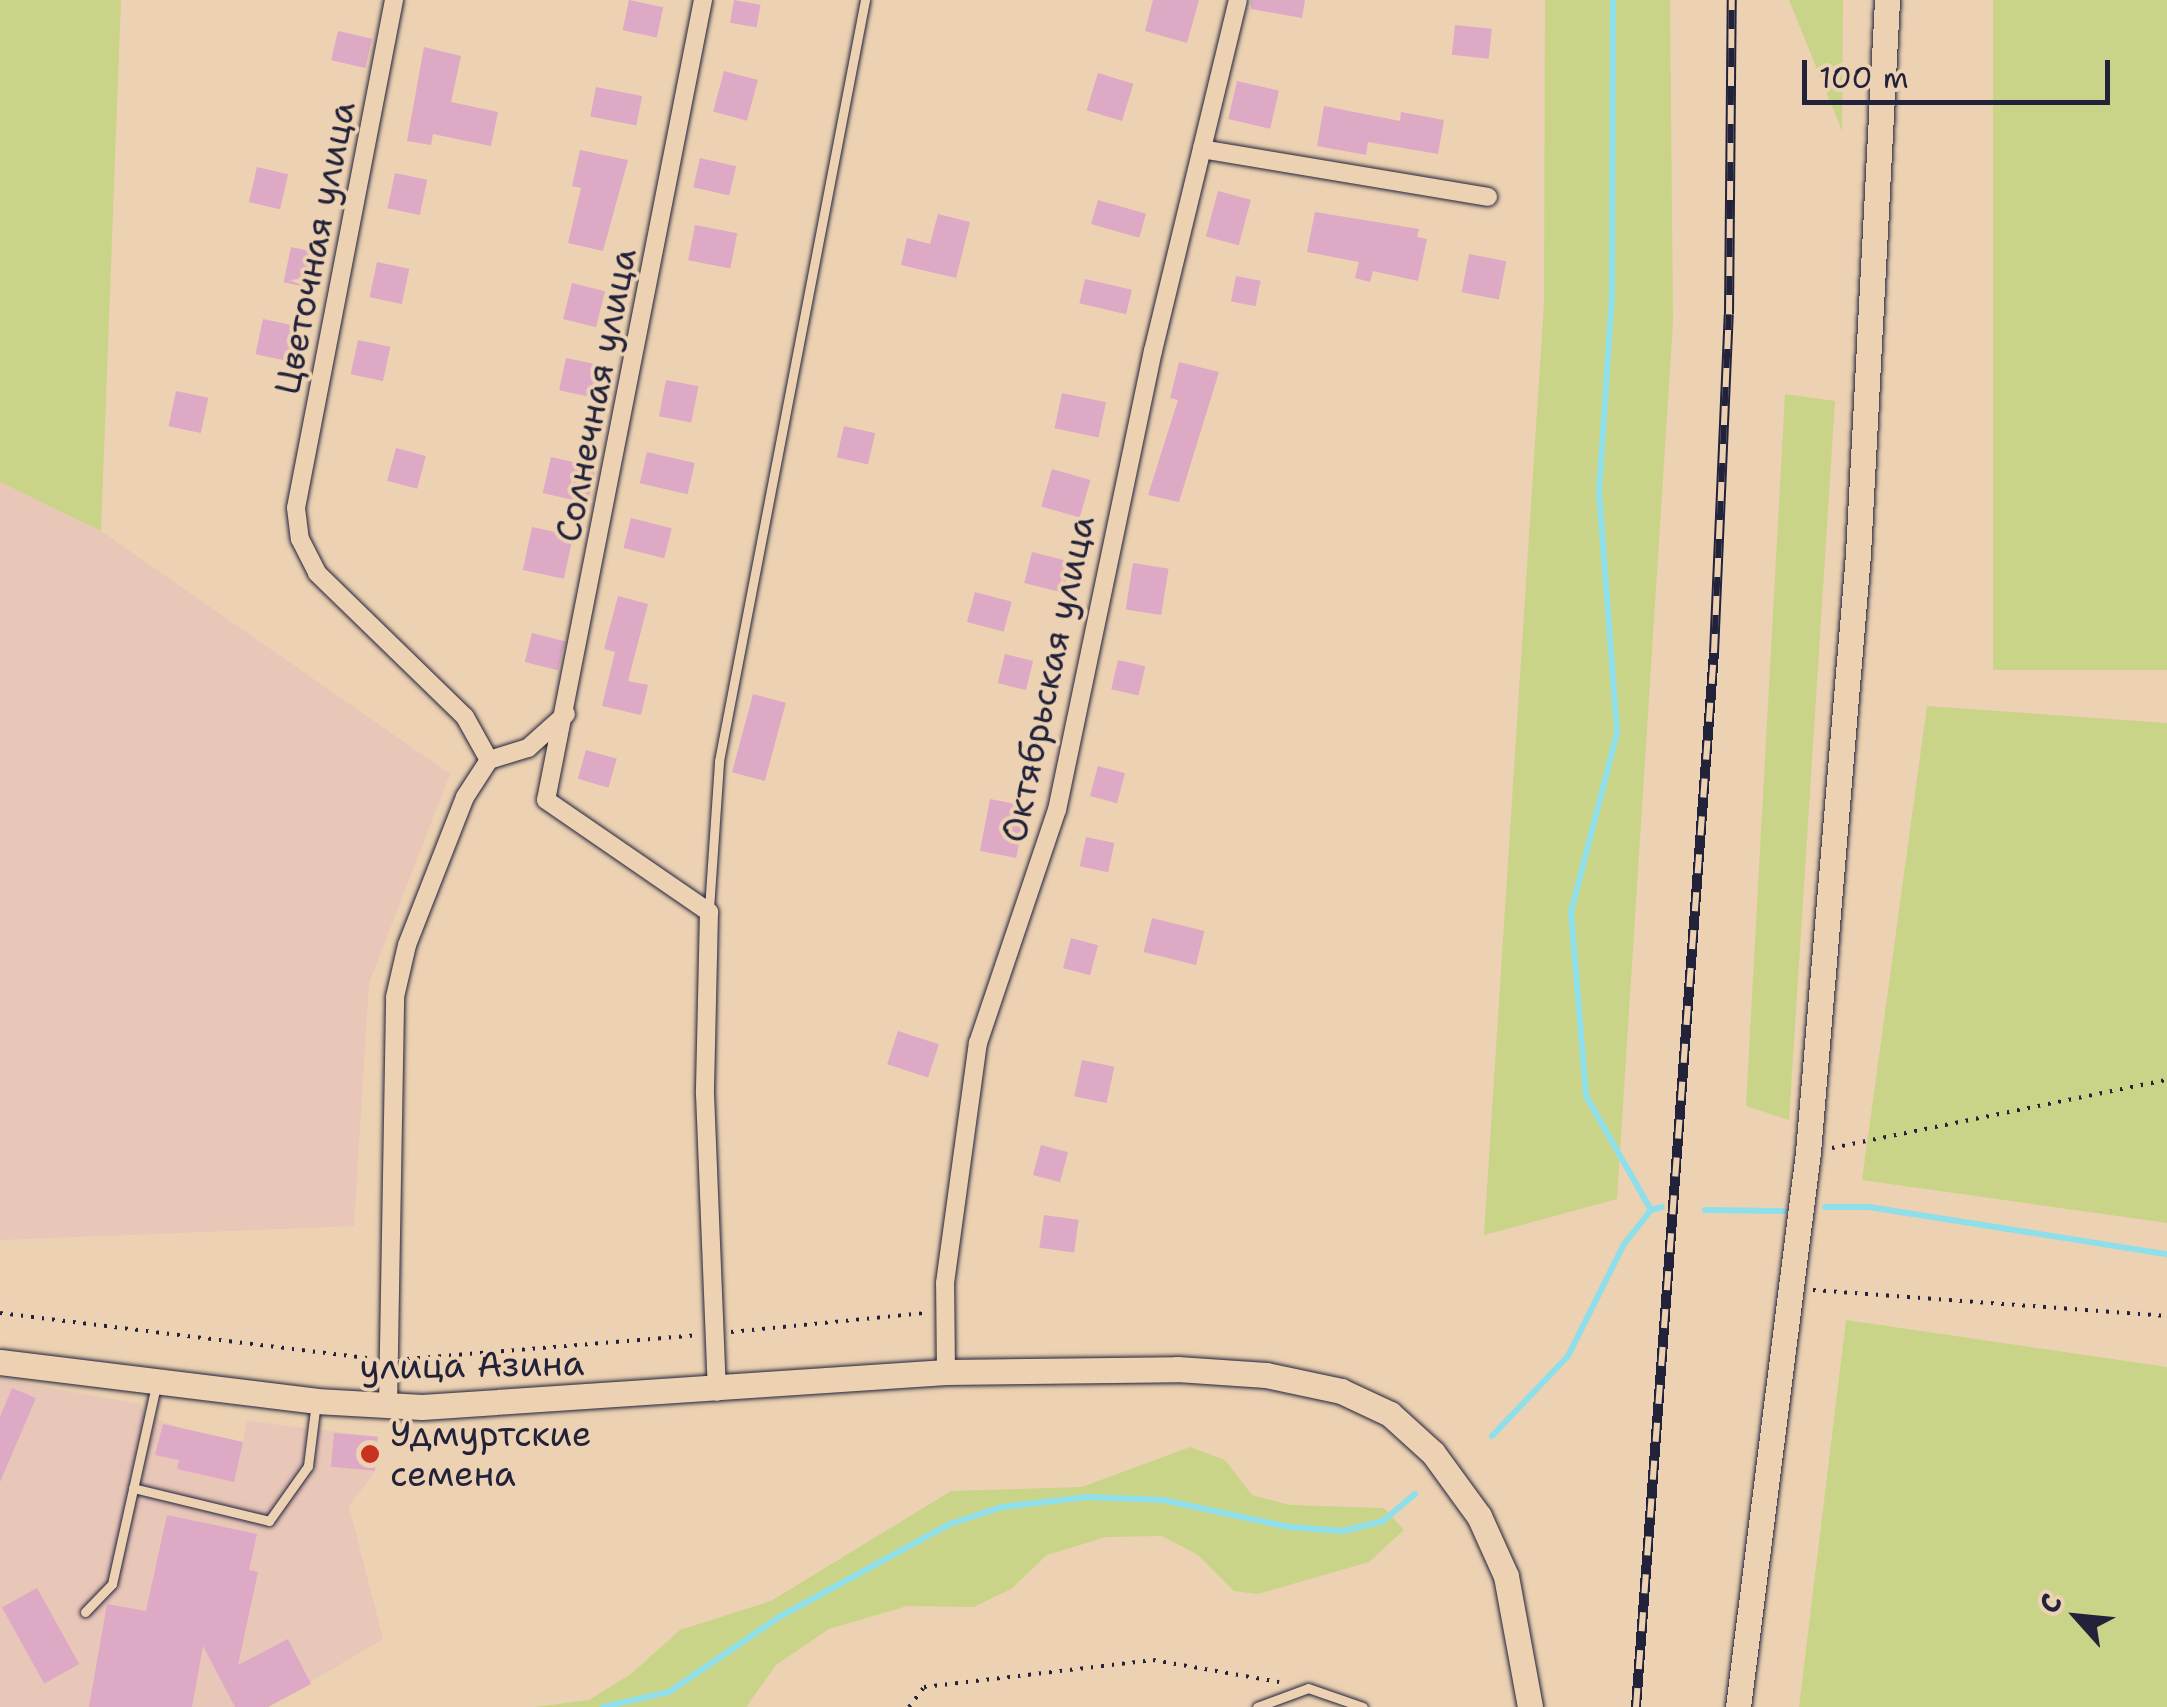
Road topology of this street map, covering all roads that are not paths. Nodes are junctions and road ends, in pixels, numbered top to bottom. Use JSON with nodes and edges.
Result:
{"nodes":[{"id":1,"x":394,"y":0,"type":"edge"},
{"id":2,"x":704,"y":0,"type":"edge"},
{"id":3,"x":866,"y":0,"type":"edge"},
{"id":4,"x":1238,"y":0,"type":"edge"},
{"id":5,"x":1886,"y":0,"type":"edge"},
{"id":6,"x":1202,"y":149,"type":"junction"},
{"id":7,"x":1488,"y":197,"type":"dead end"},
{"id":8,"x":566,"y":713,"type":"junction"},
{"id":9,"x":489,"y":760,"type":"junction"},
{"id":10,"x":709,"y":912,"type":"junction"},
{"id":11,"x":0,"y":1362,"type":"edge"},
{"id":12,"x":946,"y":1372,"type":"junction"},
{"id":13,"x":157,"y":1382,"type":"junction"},
{"id":14,"x":718,"y":1392,"type":"junction"},
{"id":15,"x":316,"y":1401,"type":"junction"},
{"id":16,"x":388,"y":1406,"type":"junction"},
{"id":17,"x":133,"y":1488,"type":"junction"},
{"id":18,"x":85,"y":1612,"type":"dead end"},
{"id":19,"x":1257,"y":1707,"type":"edge"},
{"id":20,"x":1363,"y":1707,"type":"edge"},
{"id":21,"x":1530,"y":1707,"type":"edge"},
{"id":22,"x":1738,"y":1707,"type":"edge"}],
"edges":[{"from":1,"to":9,"type":"street","name":"Цветочная улица"},
{"from":2,"to":8,"type":"street","name":"Солнечная улица"},
{"from":3,"to":10,"type":"lane"},
{"from":4,"to":6,"type":"street","name":"Октябрьская улица"},
{"from":5,"to":22,"type":"street"},
{"from":6,"to":7,"type":"street"},
{"from":6,"to":12,"type":"street","name":"Октябрьская улица"},
{"from":8,"to":9,"type":"street"},
{"from":8,"to":10,"type":"street","name":"Солнечная улица"},
{"from":9,"to":16,"type":"street"},
{"from":10,"to":14,"type":"street"},
{"from":11,"to":13,"type":"street","name":"улица Азина"},
{"from":12,"to":14,"type":"street","name":"улица Азина"},
{"from":12,"to":21,"type":"street","name":"улица Азина"},
{"from":13,"to":15,"type":"street","name":"улица Азина"},
{"from":13,"to":17,"type":"lane"},
{"from":14,"to":16,"type":"street","name":"улица Азина"},
{"from":15,"to":16,"type":"street","name":"улица Азина"},
{"from":15,"to":17,"type":"lane"},
{"from":17,"to":18,"type":"lane"},
{"from":19,"to":20,"type":"lane"}]}
